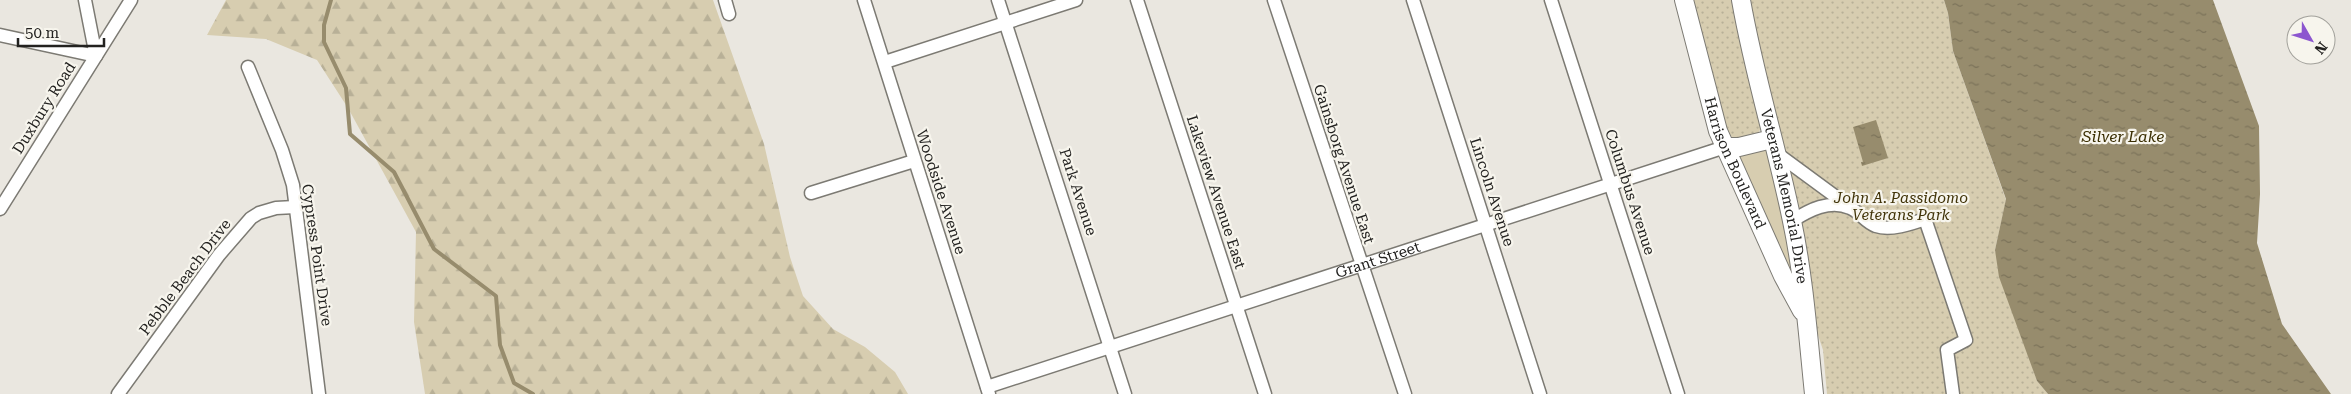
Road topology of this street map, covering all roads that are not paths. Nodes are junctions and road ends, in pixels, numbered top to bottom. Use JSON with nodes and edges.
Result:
{"nodes":[{"id":1,"x":85,"y":0,"type":"edge"},
{"id":2,"x":132,"y":0,"type":"edge"},
{"id":3,"x":725,"y":0,"type":"edge"},
{"id":4,"x":864,"y":0,"type":"edge"},
{"id":5,"x":998,"y":0,"type":"edge"},
{"id":6,"x":1076,"y":0,"type":"edge"},
{"id":7,"x":1137,"y":0,"type":"edge"},
{"id":8,"x":1274,"y":0,"type":"edge"},
{"id":9,"x":1413,"y":0,"type":"edge"},
{"id":10,"x":1551,"y":0,"type":"edge"},
{"id":11,"x":1684,"y":0,"type":"edge"},
{"id":12,"x":1741,"y":0,"type":"edge"},
{"id":13,"x":729,"y":14,"type":"dead end"},
{"id":14,"x":1006,"y":23,"type":"junction"},
{"id":15,"x":0,"y":35,"type":"edge"},
{"id":16,"x":96,"y":56,"type":"junction"},
{"id":17,"x":885,"y":62,"type":"junction"},
{"id":18,"x":248,"y":67,"type":"dead end"},
{"id":19,"x":1773,"y":145,"type":"junction"},
{"id":20,"x":1724,"y":147,"type":"junction"},
{"id":21,"x":914,"y":161,"type":"junction"},
{"id":22,"x":1610,"y":184,"type":"junction"},
{"id":23,"x":811,"y":194,"type":"dead end"},
{"id":24,"x":295,"y":207,"type":"junction"},
{"id":25,"x":1851,"y":208,"type":"junction"},
{"id":26,"x":0,"y":209,"type":"edge"},
{"id":27,"x":1792,"y":221,"type":"junction"},
{"id":28,"x":1486,"y":225,"type":"junction"},
{"id":29,"x":1361,"y":266,"type":"junction"},
{"id":30,"x":1236,"y":306,"type":"junction"},
{"id":31,"x":1806,"y":319,"type":"junction"},
{"id":32,"x":1111,"y":347,"type":"junction"},
{"id":33,"x":988,"y":391,"type":"edge"},
{"id":34,"x":118,"y":394,"type":"edge"},
{"id":35,"x":319,"y":394,"type":"edge"},
{"id":36,"x":1125,"y":394,"type":"edge"},
{"id":37,"x":1265,"y":394,"type":"edge"},
{"id":38,"x":1405,"y":394,"type":"edge"},
{"id":39,"x":1540,"y":394,"type":"edge"},
{"id":40,"x":1678,"y":394,"type":"edge"},
{"id":41,"x":1814,"y":394,"type":"edge"},
{"id":42,"x":1953,"y":394,"type":"edge"}],
"edges":[{"from":1,"to":16,"type":"street"},
{"from":2,"to":16,"type":"street","name":"Duxbury Road"},
{"from":3,"to":13,"type":"street"},
{"from":4,"to":17,"type":"street","name":"Woodside Avenue"},
{"from":5,"to":14,"type":"street","name":"Park Avenue"},
{"from":6,"to":14,"type":"street"},
{"from":7,"to":30,"type":"street","name":"Lakeview Avenue East"},
{"from":8,"to":29,"type":"street","name":"Gainsborg Avenue East"},
{"from":9,"to":28,"type":"street","name":"Lincoln Avenue"},
{"from":10,"to":22,"type":"street","name":"Columbus Avenue"},
{"from":11,"to":20,"type":"main road","name":"Harrison Boulevard"},
{"from":12,"to":19,"type":"main road","name":"Veterans Memorial Drive"},
{"from":14,"to":17,"type":"street"},
{"from":14,"to":32,"type":"street","name":"Park Avenue"},
{"from":15,"to":16,"type":"street"},
{"from":16,"to":26,"type":"street","name":"Duxbury Road"},
{"from":17,"to":21,"type":"street","name":"Woodside Avenue"},
{"from":18,"to":24,"type":"street","name":"Cypress Point Drive"},
{"from":19,"to":20,"type":"main road","name":"Grant Street"},
{"from":19,"to":25,"type":"street"},
{"from":19,"to":27,"type":"main road","name":"Veterans Memorial Drive"},
{"from":20,"to":22,"type":"street","name":"Grant Street"},
{"from":20,"to":31,"type":"main road","name":"Harrison Boulevard"},
{"from":21,"to":23,"type":"street"},
{"from":21,"to":33,"type":"street","name":"Woodside Avenue"},
{"from":22,"to":28,"type":"street","name":"Grant Street"},
{"from":22,"to":40,"type":"street","name":"Columbus Avenue"},
{"from":24,"to":34,"type":"street","name":"Pebble Beach Drive"},
{"from":24,"to":35,"type":"street","name":"Cypress Point Drive"},
{"from":25,"to":27,"type":"street"},
{"from":25,"to":42,"type":"street"},
{"from":27,"to":31,"type":"main road","name":"Veterans Memorial Drive"},
{"from":28,"to":29,"type":"street","name":"Grant Street"},
{"from":28,"to":39,"type":"street","name":"Lincoln Avenue"},
{"from":29,"to":30,"type":"street","name":"Grant Street"},
{"from":29,"to":38,"type":"street","name":"Gainsborg Avenue East"},
{"from":30,"to":32,"type":"street","name":"Grant Street"},
{"from":30,"to":37,"type":"street","name":"Lakeview Avenue East"},
{"from":31,"to":41,"type":"main road","name":"Veterans Memorial Drive"},
{"from":32,"to":33,"type":"street","name":"Grant Street"},
{"from":32,"to":36,"type":"street","name":"Park Avenue"}]}
